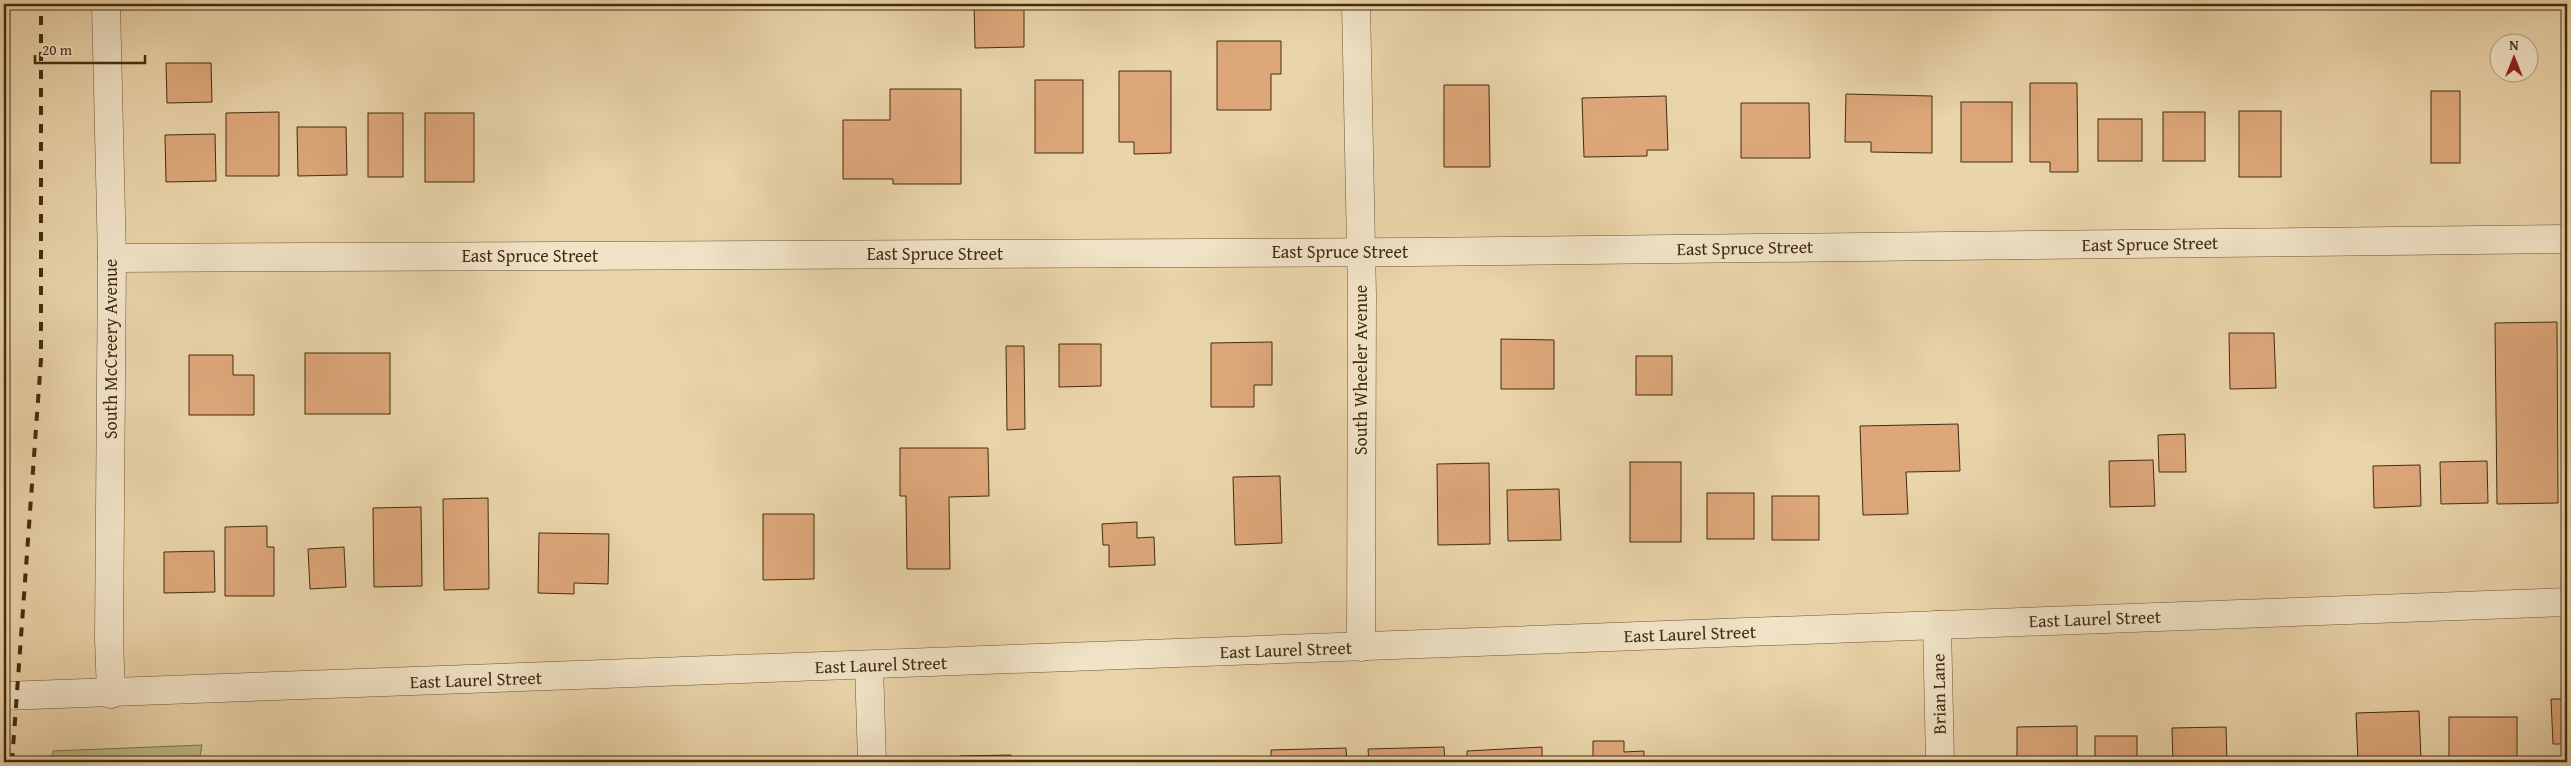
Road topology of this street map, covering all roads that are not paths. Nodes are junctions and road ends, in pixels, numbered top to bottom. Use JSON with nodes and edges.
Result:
{"nodes":[{"id":1,"x":106,"y":4,"type":"edge"},
{"id":2,"x":1356,"y":4,"type":"edge"},
{"id":3,"x":2567,"y":239,"type":"edge"},
{"id":4,"x":1362,"y":252,"type":"junction"},
{"id":5,"x":112,"y":258,"type":"junction"},
{"id":6,"x":2567,"y":602,"type":"edge"},
{"id":7,"x":1937,"y":625,"type":"junction"},
{"id":8,"x":1360,"y":647,"type":"junction"},
{"id":9,"x":868,"y":665,"type":"junction"},
{"id":10,"x":111,"y":694,"type":"junction"},
{"id":11,"x":4,"y":696,"type":"edge"},
{"id":12,"x":872,"y":762,"type":"edge"},
{"id":13,"x":1940,"y":762,"type":"edge"}],
"edges":[{"from":1,"to":5,"type":"street","name":"South McCreery Avenue"},
{"from":2,"to":4,"type":"street","name":"South Wheeler Avenue"},
{"from":3,"to":4,"type":"street","name":"East Spruce Street"},
{"from":4,"to":5,"type":"street","name":"East Spruce Street"},
{"from":4,"to":8,"type":"street","name":"South Wheeler Avenue"},
{"from":5,"to":10,"type":"street","name":"South McCreery Avenue"},
{"from":6,"to":7,"type":"street","name":"East Laurel Street"},
{"from":7,"to":8,"type":"street","name":"East Laurel Street"},
{"from":7,"to":13,"type":"street","name":"Brian Lane"},
{"from":8,"to":9,"type":"street","name":"East Laurel Street"},
{"from":9,"to":10,"type":"street","name":"East Laurel Street"},
{"from":9,"to":12,"type":"street"},
{"from":10,"to":11,"type":"street","name":"East Laurel Street"}]}
